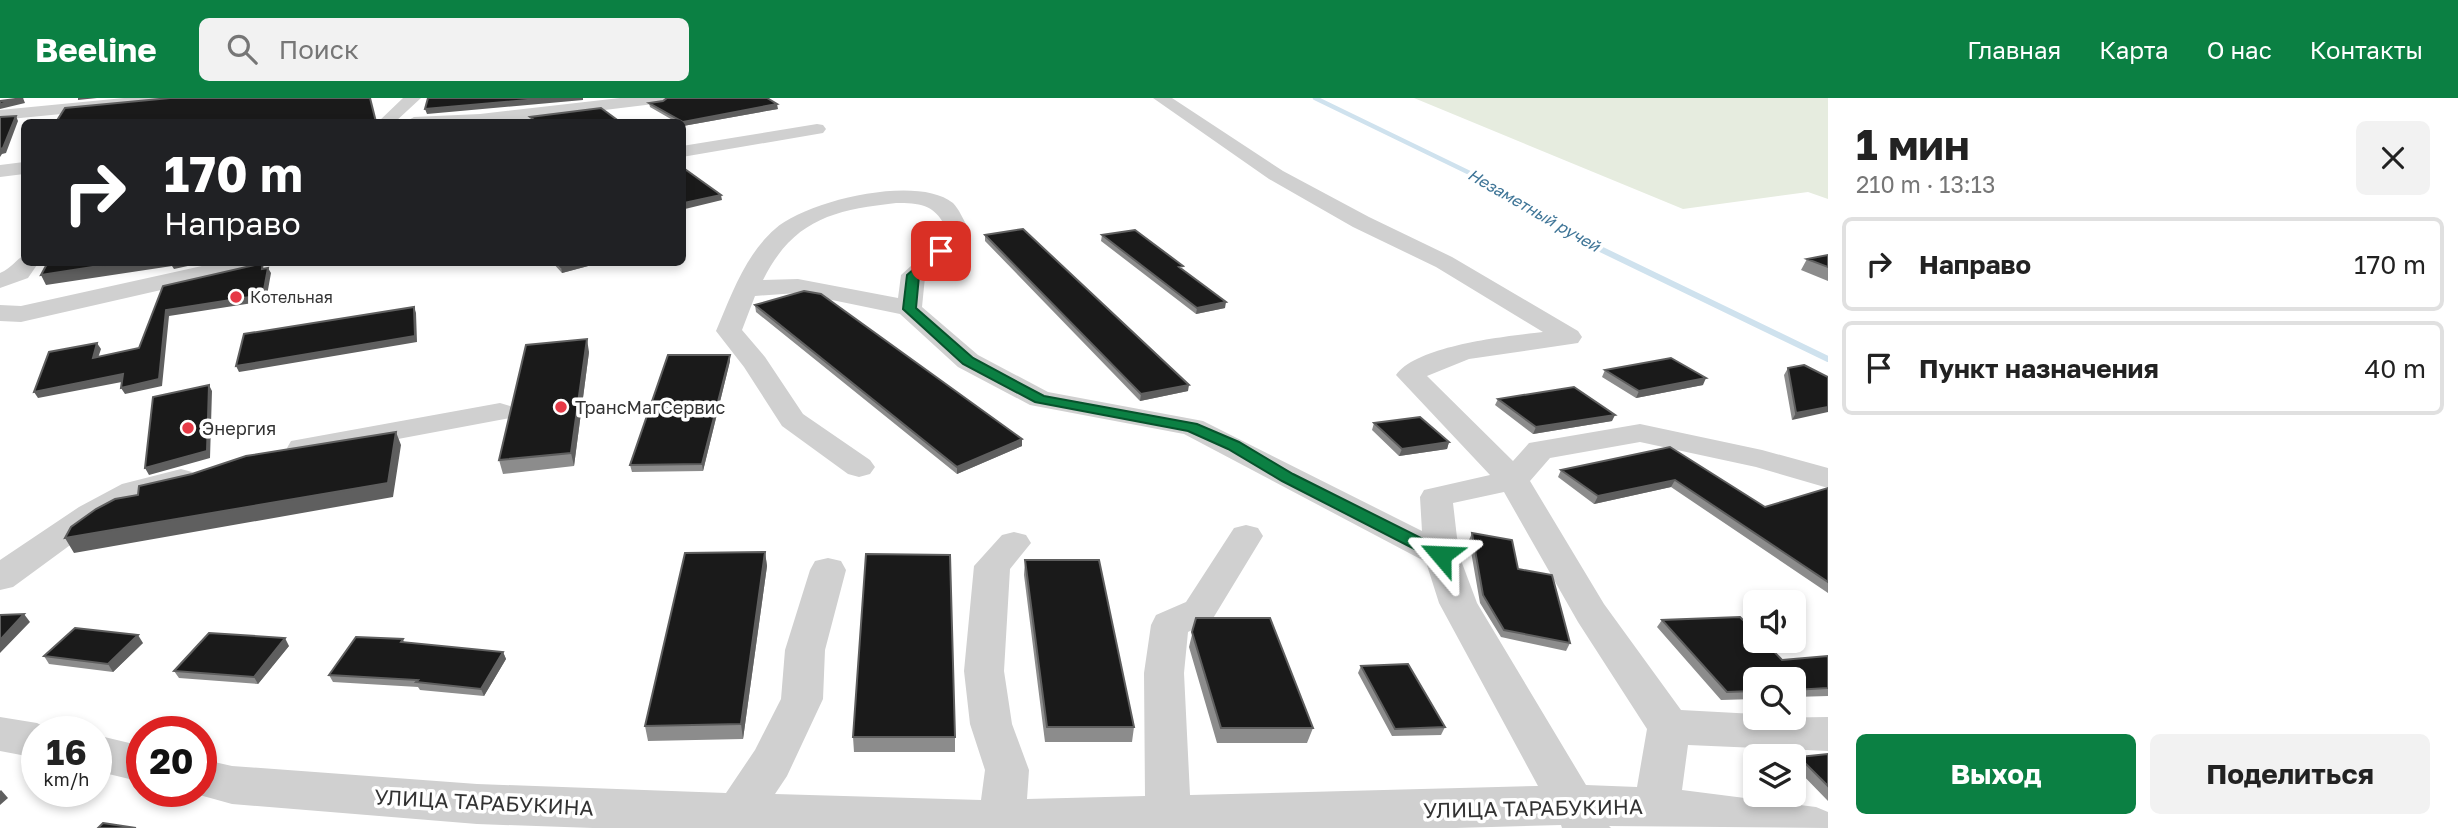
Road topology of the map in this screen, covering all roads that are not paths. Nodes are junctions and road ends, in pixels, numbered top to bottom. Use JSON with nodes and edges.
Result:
{"nodes":[{"id":1,"x":174,"y":98,"type":"edge"},
{"id":2,"x":413,"y":98,"type":"edge"},
{"id":3,"x":662,"y":98,"type":"edge"},
{"id":4,"x":1161,"y":98,"type":"edge"},
{"id":5,"x":0,"y":115,"type":"edge"},
{"id":6,"x":389,"y":119,"type":"edge"},
{"id":7,"x":504,"y":119,"type":"edge"},
{"id":8,"x":817,"y":129,"type":"dead end"},
{"id":9,"x":686,"y":151,"type":"edge"},
{"id":10,"x":21,"y":168,"type":"edge"},
{"id":11,"x":0,"y":171,"type":"edge"},
{"id":12,"x":25,"y":266,"type":"edge"},
{"id":13,"x":235,"y":266,"type":"edge"},
{"id":14,"x":0,"y":281,"type":"edge"},
{"id":15,"x":746,"y":290,"type":"junction"},
{"id":16,"x":909,"y":309,"type":"junction"},
{"id":17,"x":0,"y":313,"type":"edge"},
{"id":18,"x":500,"y":412,"type":"dead end"},
{"id":19,"x":275,"y":453,"type":"edge"},
{"id":20,"x":859,"y":467,"type":"dead end"},
{"id":21,"x":212,"y":470,"type":"edge"},
{"id":22,"x":1828,"y":478,"type":"edge"},
{"id":23,"x":1513,"y":480,"type":"junction"},
{"id":24,"x":1246,"y":536,"type":"dead end"},
{"id":25,"x":1014,"y":543,"type":"dead end"},
{"id":26,"x":1441,"y":555,"type":"junction"},
{"id":27,"x":828,"y":570,"type":"dead end"},
{"id":28,"x":0,"y":578,"type":"edge"},
{"id":29,"x":1669,"y":727,"type":"junction"},
{"id":30,"x":0,"y":734,"type":"edge"},
{"id":31,"x":1828,"y":734,"type":"edge"},
{"id":32,"x":21,"y":738,"type":"edge"},
{"id":33,"x":217,"y":782,"type":"edge"},
{"id":34,"x":1657,"y":807,"type":"junction"},
{"id":35,"x":737,"y":814,"type":"junction"},
{"id":36,"x":1168,"y":816,"type":"junction"},
{"id":37,"x":1581,"y":817,"type":"edge"},
{"id":38,"x":1002,"y":821,"type":"junction"},
{"id":39,"x":1816,"y":828,"type":"edge"}],
"edges":[{"from":1,"to":5,"type":"street"},
{"from":2,"to":6,"type":"street"},
{"from":3,"to":7,"type":"street"},
{"from":4,"to":23,"type":"street"},
{"from":8,"to":9,"type":"street"},
{"from":10,"to":11,"type":"street"},
{"from":12,"to":14,"type":"street"},
{"from":13,"to":17,"type":"street"},
{"from":15,"to":16,"type":"street"},
{"from":15,"to":16,"type":"street"},
{"from":15,"to":20,"type":"street"},
{"from":16,"to":26,"type":"street"},
{"from":18,"to":19,"type":"street"},
{"from":21,"to":28,"type":"street"},
{"from":22,"to":23,"type":"street"},
{"from":23,"to":26,"type":"street"},
{"from":23,"to":29,"type":"street"},
{"from":24,"to":36,"type":"street"},
{"from":25,"to":38,"type":"street"},
{"from":26,"to":37,"type":"street"},
{"from":27,"to":35,"type":"street"},
{"from":29,"to":31,"type":"street"},
{"from":29,"to":34,"type":"street"},
{"from":30,"to":32,"type":"street"},
{"from":33,"to":35,"type":"street","name":"УЛИЦА ТАРАБУКИНА"},
{"from":34,"to":37,"type":"street","name":"УЛИЦА ТАРАБУКИНА"},
{"from":34,"to":39,"type":"street","name":"УЛИЦА ТАРАБУКИНА"},
{"from":35,"to":38,"type":"street","name":"УЛИЦА ТАРАБУКИНА"},
{"from":36,"to":37,"type":"street","name":"УЛИЦА ТАРАБУКИНА"},
{"from":36,"to":38,"type":"street","name":"УЛИЦА ТАРАБУКИНА"}]}
